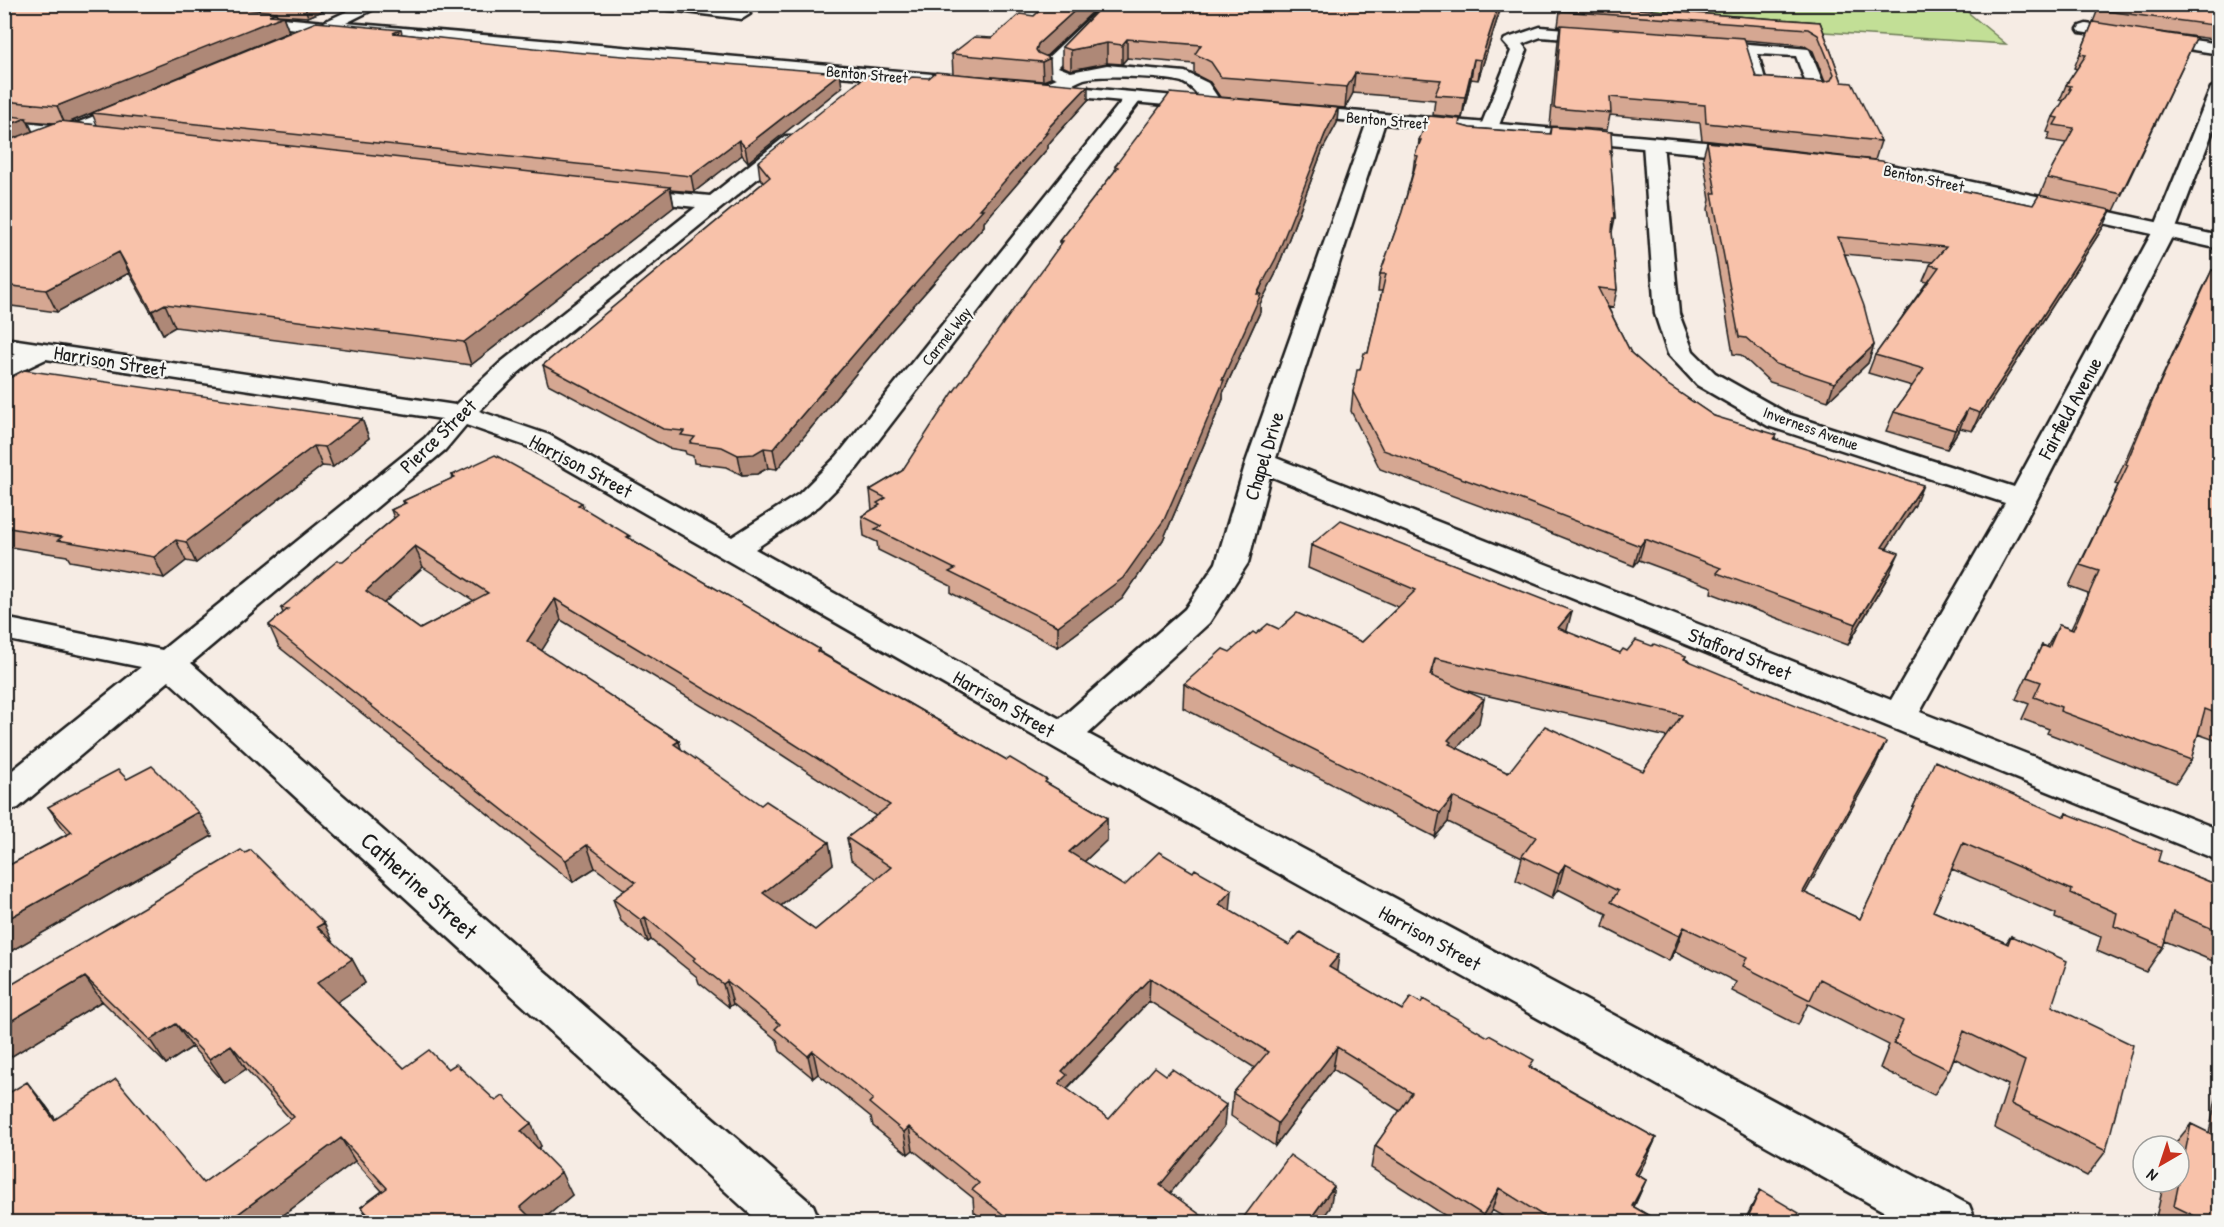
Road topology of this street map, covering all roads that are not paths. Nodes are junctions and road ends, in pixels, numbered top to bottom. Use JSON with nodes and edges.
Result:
{"nodes":[{"id":1,"x":377,"y":4,"type":"edge"},
{"id":2,"x":654,"y":4,"type":"edge"},
{"id":3,"x":1113,"y":4,"type":"edge"},
{"id":4,"x":742,"y":14,"type":"dead end"},
{"id":5,"x":221,"y":17,"type":"edge"},
{"id":6,"x":325,"y":26,"type":"junction"},
{"id":7,"x":2086,"y":29,"type":"dead end"},
{"id":8,"x":1615,"y":38,"type":"edge"},
{"id":9,"x":286,"y":42,"type":"edge"},
{"id":10,"x":1683,"y":43,"type":"edge"},
{"id":11,"x":1748,"y":48,"type":"edge"},
{"id":12,"x":2220,"y":49,"type":"edge"},
{"id":13,"x":873,"y":74,"type":"junction"},
{"id":14,"x":1070,"y":78,"type":"junction"},
{"id":15,"x":977,"y":83,"type":"edge"},
{"id":16,"x":2220,"y":88,"type":"edge"},
{"id":17,"x":847,"y":96,"type":"edge"},
{"id":18,"x":155,"y":97,"type":"edge"},
{"id":19,"x":1134,"y":97,"type":"junction"},
{"id":20,"x":1214,"y":105,"type":"junction"},
{"id":21,"x":1236,"y":106,"type":"edge"},
{"id":22,"x":1270,"y":109,"type":"edge"},
{"id":23,"x":1377,"y":119,"type":"junction"},
{"id":24,"x":812,"y":124,"type":"edge"},
{"id":25,"x":4,"y":125,"type":"edge"},
{"id":26,"x":1489,"y":128,"type":"junction"},
{"id":27,"x":68,"y":133,"type":"junction"},
{"id":28,"x":109,"y":138,"type":"edge"},
{"id":29,"x":1653,"y":143,"type":"junction"},
{"id":30,"x":1768,"y":154,"type":"edge"},
{"id":31,"x":4,"y":159,"type":"edge"},
{"id":32,"x":1829,"y":160,"type":"edge"},
{"id":33,"x":603,"y":191,"type":"edge"},
{"id":34,"x":715,"y":204,"type":"junction"},
{"id":35,"x":2164,"y":231,"type":"junction"},
{"id":36,"x":2220,"y":243,"type":"edge"},
{"id":37,"x":4,"y":345,"type":"edge"},
{"id":38,"x":42,"y":351,"type":"junction"},
{"id":39,"x":4,"y":371,"type":"edge"},
{"id":40,"x":461,"y":414,"type":"junction"},
{"id":41,"x":1260,"y":462,"type":"junction"},
{"id":42,"x":2022,"y":499,"type":"junction"},
{"id":43,"x":733,"y":550,"type":"junction"},
{"id":44,"x":4,"y":628,"type":"edge"},
{"id":45,"x":169,"y":662,"type":"junction"},
{"id":46,"x":1899,"y":717,"type":"junction"},
{"id":47,"x":1063,"y":737,"type":"junction"},
{"id":48,"x":4,"y":798,"type":"edge"},
{"id":49,"x":2220,"y":846,"type":"edge"},
{"id":50,"x":795,"y":1222,"type":"edge"},
{"id":51,"x":1950,"y":1222,"type":"edge"}],
"edges":[{"from":1,"to":6,"type":"street"},
{"from":2,"to":4,"type":"street"},
{"from":3,"to":14,"type":"street"},
{"from":5,"to":6,"type":"street","name":"Benton Street"},
{"from":6,"to":9,"type":"street"},
{"from":6,"to":13,"type":"street","name":"Benton Street"},
{"from":7,"to":12,"type":"street"},
{"from":8,"to":26,"type":"street"},
{"from":10,"to":11,"type":"street"},
{"from":13,"to":15,"type":"street","name":"Benton Street"},
{"from":13,"to":17,"type":"street"},
{"from":14,"to":19,"type":"street"},
{"from":14,"to":20,"type":"street"},
{"from":16,"to":35,"type":"street","name":"Fairfield Avenue"},
{"from":18,"to":27,"type":"street"},
{"from":19,"to":20,"type":"street"},
{"from":19,"to":43,"type":"street","name":"Carmel Way"},
{"from":20,"to":21,"type":"street"},
{"from":22,"to":23,"type":"street","name":"Benton Street"},
{"from":23,"to":26,"type":"street","name":"Benton Street"},
{"from":23,"to":41,"type":"street","name":"Chapel Drive"},
{"from":24,"to":34,"type":"street","name":"Pierce Street"},
{"from":25,"to":27,"type":"street"},
{"from":26,"to":29,"type":"street","name":"Benton Street"},
{"from":27,"to":28,"type":"street"},
{"from":27,"to":31,"type":"street"},
{"from":29,"to":30,"type":"street","name":"Benton Street"},
{"from":29,"to":42,"type":"street","name":"Inverness Avenue"},
{"from":32,"to":35,"type":"street","name":"Benton Street"},
{"from":33,"to":34,"type":"street"},
{"from":34,"to":40,"type":"street","name":"Pierce Street"},
{"from":35,"to":36,"type":"street","name":"Benton Street"},
{"from":35,"to":42,"type":"street","name":"Fairfield Avenue"},
{"from":37,"to":38,"type":"street","name":"Harrison Street"},
{"from":38,"to":39,"type":"street"},
{"from":38,"to":40,"type":"street","name":"Harrison Street"},
{"from":40,"to":43,"type":"street","name":"Harrison Street"},
{"from":40,"to":45,"type":"street","name":"Pierce Street"},
{"from":41,"to":46,"type":"street","name":"Stafford Street"},
{"from":41,"to":47,"type":"street","name":"Chapel Drive"},
{"from":42,"to":46,"type":"street","name":"Fairfield Avenue"},
{"from":43,"to":47,"type":"street","name":"Harrison Street"},
{"from":44,"to":45,"type":"street"},
{"from":45,"to":48,"type":"street","name":"Pierce Street"},
{"from":45,"to":50,"type":"street","name":"Catherine Street"},
{"from":46,"to":49,"type":"street","name":"Stafford Street"},
{"from":47,"to":51,"type":"street","name":"Harrison Street"}]}
